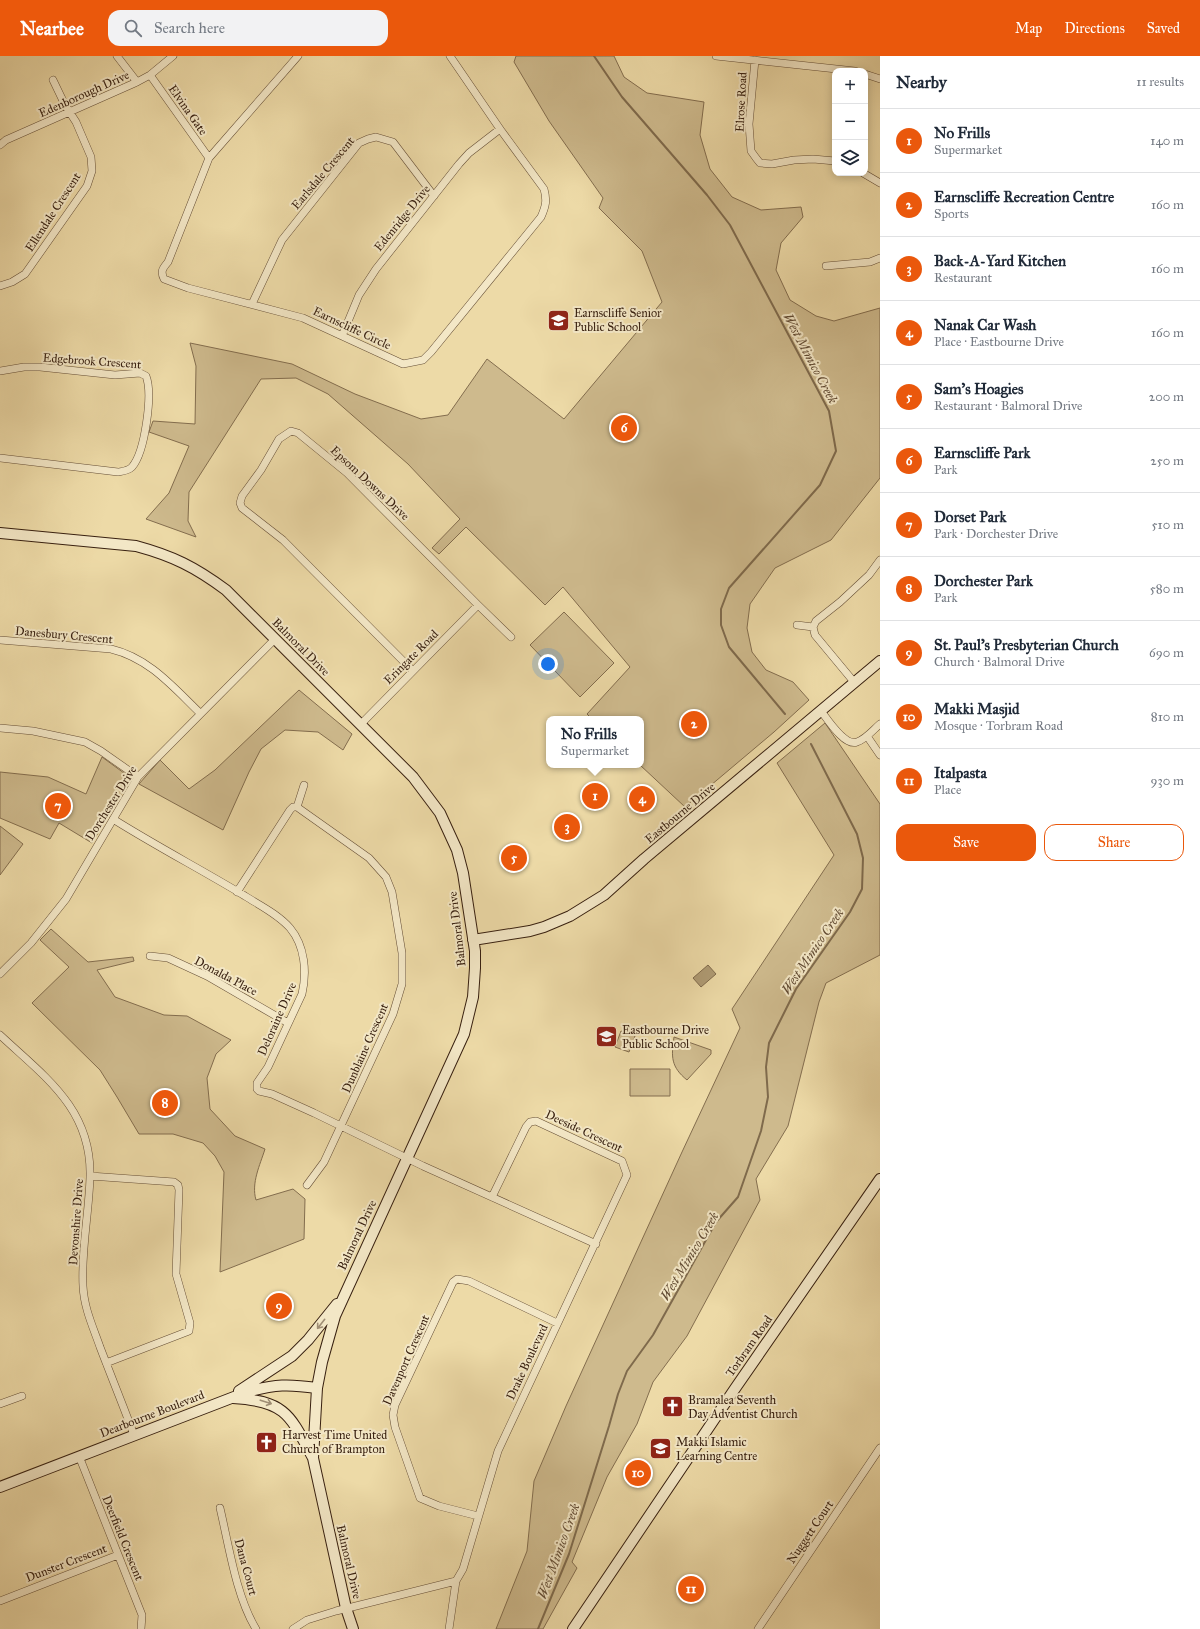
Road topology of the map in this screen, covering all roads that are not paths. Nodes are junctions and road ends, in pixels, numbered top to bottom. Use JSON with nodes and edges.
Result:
{"nodes":[{"id":1,"x":117,"y":56,"type":"edge"},
{"id":2,"x":173,"y":56,"type":"edge"},
{"id":3,"x":298,"y":56,"type":"edge"},
{"id":4,"x":450,"y":56,"type":"edge"},
{"id":5,"x":716,"y":56,"type":"edge"},
{"id":6,"x":755,"y":60,"type":"junction"},
{"id":7,"x":832,"y":68,"type":"edge"},
{"id":8,"x":150,"y":75,"type":"junction"},
{"id":9,"x":868,"y":75,"type":"edge"},
{"id":10,"x":880,"y":79,"type":"edge"},
{"id":11,"x":53,"y":80,"type":"dead end"},
{"id":12,"x":137,"y":82,"type":"junction"},
{"id":13,"x":70,"y":112,"type":"junction"},
{"id":14,"x":500,"y":129,"type":"junction"},
{"id":15,"x":0,"y":145,"type":"edge"},
{"id":16,"x":209,"y":158,"type":"junction"},
{"id":17,"x":832,"y":162,"type":"edge"},
{"id":18,"x":868,"y":176,"type":"edge"},
{"id":19,"x":880,"y":183,"type":"edge"},
{"id":20,"x":434,"y":196,"type":"junction"},
{"id":21,"x":880,"y":258,"type":"edge"},
{"id":22,"x":826,"y":266,"type":"dead end"},
{"id":23,"x":0,"y":286,"type":"edge"},
{"id":24,"x":252,"y":304,"type":"junction"},
{"id":25,"x":342,"y":336,"type":"junction"},
{"id":26,"x":0,"y":371,"type":"edge"},
{"id":27,"x":0,"y":458,"type":"edge"},
{"id":28,"x":0,"y":534,"type":"edge"},
{"id":29,"x":880,"y":560,"type":"edge"},
{"id":30,"x":478,"y":605,"type":"junction"},
{"id":31,"x":797,"y":625,"type":"dead end"},
{"id":32,"x":814,"y":626,"type":"junction"},
{"id":33,"x":511,"y":638,"type":"dead end"},
{"id":34,"x":275,"y":639,"type":"junction"},
{"id":35,"x":0,"y":640,"type":"edge"},
{"id":36,"x":880,"y":661,"type":"edge"},
{"id":37,"x":413,"y":671,"type":"junction"},
{"id":38,"x":854,"y":682,"type":"junction"},
{"id":39,"x":821,"y":711,"type":"junction"},
{"id":40,"x":200,"y":713,"type":"junction"},
{"id":41,"x":361,"y":724,"type":"junction"},
{"id":42,"x":880,"y":724,"type":"edge"},
{"id":43,"x":0,"y":728,"type":"edge"},
{"id":44,"x":867,"y":736,"type":"junction"},
{"id":45,"x":880,"y":755,"type":"edge"},
{"id":46,"x":138,"y":777,"type":"junction"},
{"id":47,"x":304,"y":785,"type":"dead end"},
{"id":48,"x":297,"y":807,"type":"junction"},
{"id":49,"x":113,"y":819,"type":"junction"},
{"id":50,"x":237,"y":892,"type":"junction"},
{"id":51,"x":473,"y":940,"type":"junction"},
{"id":52,"x":150,"y":956,"type":"dead end"},
{"id":53,"x":0,"y":974,"type":"edge"},
{"id":54,"x":288,"y":1023,"type":"junction"},
{"id":55,"x":0,"y":1035,"type":"edge"},
{"id":56,"x":341,"y":1126,"type":"junction"},
{"id":57,"x":407,"y":1158,"type":"junction"},
{"id":58,"x":90,"y":1176,"type":"junction"},
{"id":59,"x":880,"y":1179,"type":"edge"},
{"id":60,"x":307,"y":1185,"type":"dead end"},
{"id":61,"x":492,"y":1197,"type":"junction"},
{"id":62,"x":596,"y":1244,"type":"junction"},
{"id":63,"x":345,"y":1293,"type":"junction"},
{"id":64,"x":557,"y":1323,"type":"junction"},
{"id":65,"x":106,"y":1363,"type":"junction"},
{"id":66,"x":317,"y":1388,"type":"junction"},
{"id":67,"x":22,"y":1396,"type":"dead end"},
{"id":68,"x":227,"y":1398,"type":"junction"},
{"id":69,"x":0,"y":1404,"type":"edge"},
{"id":70,"x":134,"y":1435,"type":"junction"},
{"id":71,"x":880,"y":1448,"type":"edge"},
{"id":72,"x":79,"y":1456,"type":"junction"},
{"id":73,"x":313,"y":1458,"type":"junction"},
{"id":74,"x":0,"y":1487,"type":"edge"},
{"id":75,"x":220,"y":1508,"type":"dead end"},
{"id":76,"x":478,"y":1516,"type":"junction"},
{"id":77,"x":118,"y":1555,"type":"junction"},
{"id":78,"x":456,"y":1581,"type":"junction"},
{"id":79,"x":0,"y":1601,"type":"edge"},
{"id":80,"x":346,"y":1608,"type":"junction"},
{"id":81,"x":141,"y":1629,"type":"edge"},
{"id":82,"x":256,"y":1629,"type":"edge"},
{"id":83,"x":293,"y":1629,"type":"edge"},
{"id":84,"x":353,"y":1629,"type":"edge"},
{"id":85,"x":450,"y":1629,"type":"edge"},
{"id":86,"x":573,"y":1629,"type":"edge"},
{"id":87,"x":758,"y":1629,"type":"edge"}],
"edges":[{"from":1,"to":12,"type":"street"},
{"from":2,"to":8,"type":"street","name":"Edenborough Drive"},
{"from":3,"to":16,"type":"street","name":"Earnscliffe Circle"},
{"from":4,"to":14,"type":"street","name":"Earnscliffe Circle"},
{"from":5,"to":6,"type":"street"},
{"from":6,"to":7,"type":"street"},
{"from":6,"to":17,"type":"street","name":"Elrose Road"},
{"from":8,"to":12,"type":"street","name":"Edenborough Drive"},
{"from":8,"to":16,"type":"street","name":"Elvina Gate"},
{"from":9,"to":10,"type":"street"},
{"from":11,"to":13,"type":"street","name":"Ellendale Crescent"},
{"from":12,"to":13,"type":"street","name":"Edenborough Drive"},
{"from":13,"to":15,"type":"street","name":"Edenborough Drive"},
{"from":13,"to":23,"type":"street","name":"Ellendale Crescent"},
{"from":14,"to":20,"type":"street","name":"Edenridge Drive"},
{"from":14,"to":25,"type":"street","name":"Earnscliffe Circle"},
{"from":16,"to":24,"type":"street","name":"Earnscliffe Circle"},
{"from":18,"to":19,"type":"street"},
{"from":20,"to":24,"type":"street","name":"Earlsdale Crescent"},
{"from":20,"to":25,"type":"street","name":"Edenridge Drive"},
{"from":21,"to":22,"type":"street"},
{"from":24,"to":25,"type":"street","name":"Earnscliffe Circle"},
{"from":26,"to":27,"type":"street","name":"Edgebrook Crescent"},
{"from":28,"to":34,"type":"street","name":"Balmoral Drive"},
{"from":29,"to":32,"type":"street"},
{"from":30,"to":33,"type":"street","name":"Epsom Downs Drive"},
{"from":30,"to":37,"type":"street","name":"Eringate Road"},
{"from":30,"to":37,"type":"street","name":"Epsom Downs Drive"},
{"from":31,"to":32,"type":"street"},
{"from":32,"to":38,"type":"street"},
{"from":34,"to":40,"type":"street","name":"Dorchester Drive"},
{"from":34,"to":41,"type":"street","name":"Balmoral Drive"},
{"from":35,"to":40,"type":"street","name":"Danesbury Crescent"},
{"from":36,"to":38,"type":"street","name":"Eastbourne Drive"},
{"from":37,"to":41,"type":"street","name":"Eringate Road"},
{"from":38,"to":39,"type":"street","name":"Eastbourne Drive"},
{"from":39,"to":44,"type":"street"},
{"from":39,"to":51,"type":"street","name":"Eastbourne Drive"},
{"from":40,"to":46,"type":"street","name":"Dorchester Drive"},
{"from":41,"to":51,"type":"street","name":"Balmoral Drive"},
{"from":42,"to":44,"type":"street"},
{"from":43,"to":46,"type":"street"},
{"from":44,"to":45,"type":"street"},
{"from":46,"to":49,"type":"street","name":"Dorchester Drive"},
{"from":47,"to":48,"type":"street"},
{"from":48,"to":50,"type":"street"},
{"from":48,"to":56,"type":"street","name":"Dunblaine Crescent"},
{"from":49,"to":50,"type":"street","name":"Deloraine Drive"},
{"from":49,"to":53,"type":"street","name":"Dorchester Drive"},
{"from":50,"to":54,"type":"street","name":"Deloraine Drive"},
{"from":51,"to":57,"type":"street","name":"Balmoral Drive"},
{"from":52,"to":54,"type":"street","name":"Donalda Place"},
{"from":54,"to":56,"type":"street","name":"Deloraine Drive"},
{"from":55,"to":58,"type":"street","name":"Devonshire Drive"},
{"from":56,"to":57,"type":"street","name":"Deloraine Drive"},
{"from":56,"to":60,"type":"street","name":"Dunblaine Crescent"},
{"from":57,"to":61,"type":"street"},
{"from":57,"to":63,"type":"street","name":"Balmoral Drive"},
{"from":58,"to":65,"type":"street","name":"Devonshire Drive"},
{"from":58,"to":65,"type":"street"},
{"from":59,"to":86,"type":"street","name":"Torbram Road"},
{"from":61,"to":62,"type":"street"},
{"from":61,"to":62,"type":"street","name":"Deeside Crescent"},
{"from":62,"to":64,"type":"street","name":"Drake Boulevard"},
{"from":63,"to":66,"type":"street","name":"Balmoral Drive"},
{"from":63,"to":68,"type":"street","one_way":true},
{"from":64,"to":76,"type":"street","name":"Drake Boulevard"},
{"from":64,"to":76,"type":"street","name":"Davenport Crescent"},
{"from":65,"to":70,"type":"street","name":"Devonshire Drive"},
{"from":66,"to":68,"type":"street","name":"Dearbourne Boulevard"},
{"from":66,"to":73,"type":"street","name":"Balmoral Drive"},
{"from":67,"to":69,"type":"street"},
{"from":68,"to":70,"type":"street","name":"Dearbourne Boulevard"},
{"from":68,"to":73,"type":"street","one_way":true},
{"from":70,"to":72,"type":"street","name":"Dearbourne Boulevard"},
{"from":71,"to":87,"type":"street","name":"Nuggett Court"},
{"from":72,"to":74,"type":"street","name":"Dearbourne Boulevard"},
{"from":72,"to":77,"type":"street","name":"Deerfield Crescent"},
{"from":73,"to":80,"type":"street","name":"Balmoral Drive"},
{"from":75,"to":82,"type":"street","name":"Dana Court"},
{"from":76,"to":78,"type":"street","name":"Drake Boulevard"},
{"from":77,"to":79,"type":"street","name":"Dunster Crescent"},
{"from":77,"to":81,"type":"street","name":"Deerfield Crescent"},
{"from":78,"to":80,"type":"street"},
{"from":78,"to":85,"type":"street","name":"Drake Boulevard"},
{"from":80,"to":83,"type":"street"},
{"from":80,"to":84,"type":"street","name":"Balmoral Drive"}]}
